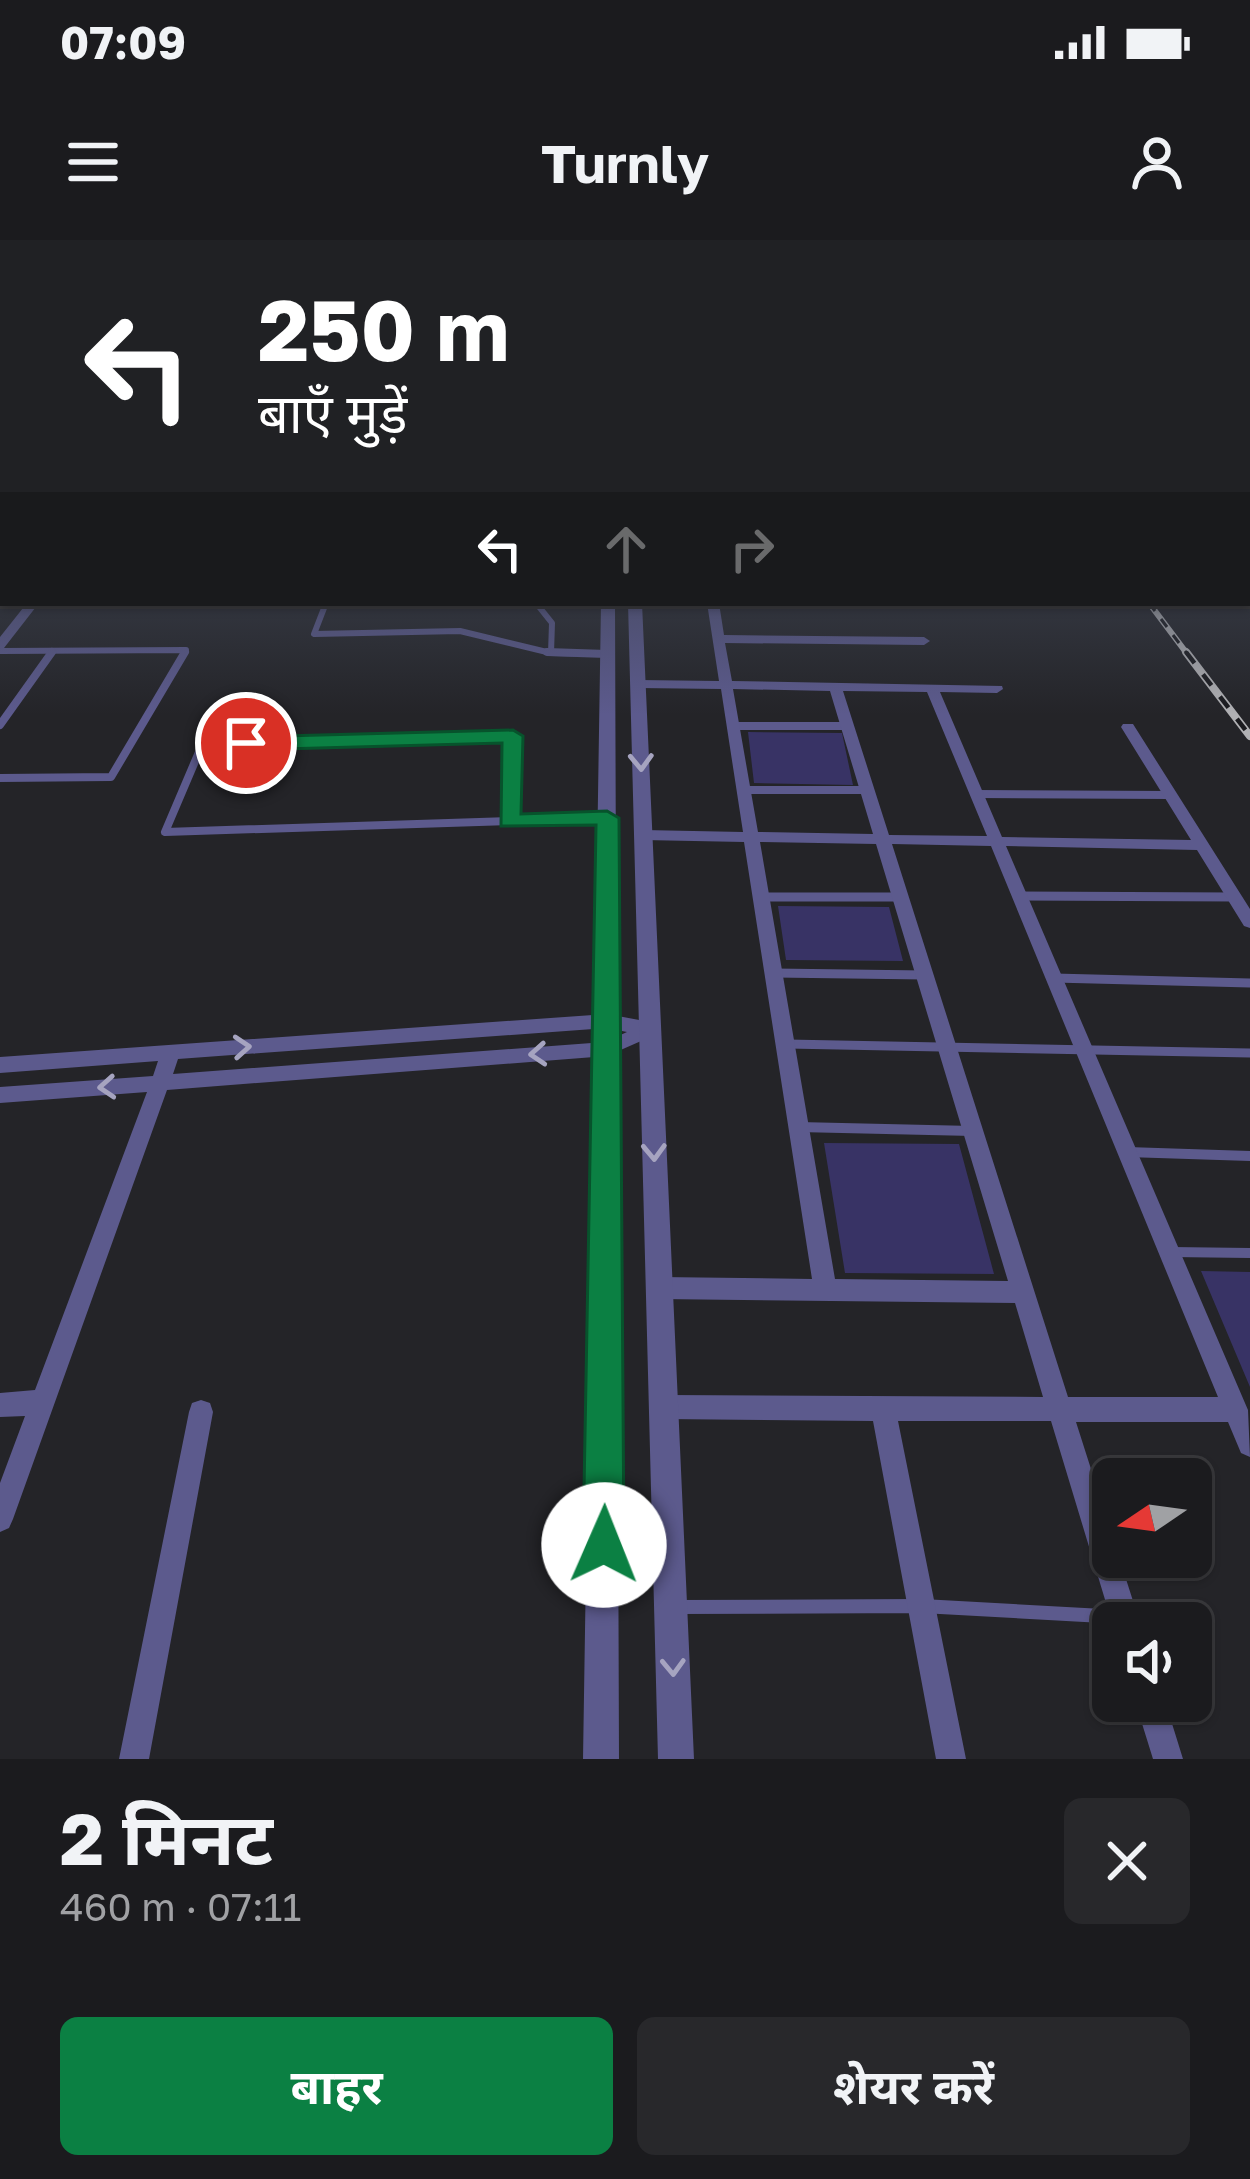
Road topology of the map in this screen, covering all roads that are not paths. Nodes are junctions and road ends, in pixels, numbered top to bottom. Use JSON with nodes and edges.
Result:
{"nodes":[{"id":1,"x":31,"y":606,"type":"edge"},
{"id":2,"x":325,"y":606,"type":"edge"},
{"id":3,"x":538,"y":606,"type":"edge"},
{"id":4,"x":608,"y":606,"type":"edge"},
{"id":5,"x":635,"y":606,"type":"edge"},
{"id":6,"x":712,"y":606,"type":"edge"},
{"id":7,"x":718,"y":639,"type":"junction"},
{"id":8,"x":924,"y":641,"type":"dead end"},
{"id":9,"x":0,"y":648,"type":"edge"},
{"id":10,"x":53,"y":651,"type":"junction"},
{"id":11,"x":551,"y":653,"type":"junction"},
{"id":12,"x":608,"y":654,"type":"junction"},
{"id":13,"x":638,"y":684,"type":"junction"},
{"id":14,"x":726,"y":685,"type":"junction"},
{"id":15,"x":835,"y":686,"type":"junction"},
{"id":16,"x":932,"y":688,"type":"junction"},
{"id":17,"x":997,"y":689,"type":"dead end"},
{"id":18,"x":0,"y":725,"type":"edge"},
{"id":19,"x":733,"y":726,"type":"junction"},
{"id":20,"x":848,"y":726,"type":"junction"},
{"id":21,"x":1128,"y":728,"type":"dead end"},
{"id":22,"x":0,"y":778,"type":"edge"},
{"id":23,"x":743,"y":790,"type":"junction"},
{"id":24,"x":867,"y":790,"type":"junction"},
{"id":25,"x":976,"y":794,"type":"junction"},
{"id":26,"x":1170,"y":795,"type":"junction"},
{"id":27,"x":607,"y":818,"type":"junction"},
{"id":28,"x":509,"y":821,"type":"junction"},
{"id":29,"x":644,"y":835,"type":"junction"},
{"id":30,"x":751,"y":837,"type":"junction"},
{"id":31,"x":883,"y":839,"type":"junction"},
{"id":32,"x":996,"y":841,"type":"junction"},
{"id":33,"x":1201,"y":845,"type":"junction"},
{"id":34,"x":1019,"y":896,"type":"junction"},
{"id":35,"x":761,"y":897,"type":"junction"},
{"id":36,"x":901,"y":897,"type":"junction"},
{"id":37,"x":1234,"y":897,"type":"junction"},
{"id":38,"x":1250,"y":922,"type":"edge"},
{"id":39,"x":773,"y":973,"type":"junction"},
{"id":40,"x":925,"y":974,"type":"junction"},
{"id":41,"x":1054,"y":978,"type":"junction"},
{"id":42,"x":1250,"y":983,"type":"edge"},
{"id":43,"x":607,"y":1021,"type":"junction"},
{"id":44,"x":650,"y":1029,"type":"junction"},
{"id":45,"x":785,"y":1044,"type":"junction"},
{"id":46,"x":947,"y":1046,"type":"junction"},
{"id":47,"x":607,"y":1048,"type":"junction"},
{"id":48,"x":1084,"y":1049,"type":"junction"},
{"id":49,"x":171,"y":1052,"type":"junction"},
{"id":50,"x":1250,"y":1053,"type":"edge"},
{"id":51,"x":28,"y":1063,"type":"junction"},
{"id":52,"x":0,"y":1065,"type":"edge"},
{"id":53,"x":0,"y":1078,"type":"edge"},
{"id":54,"x":161,"y":1083,"type":"junction"},
{"id":55,"x":0,"y":1095,"type":"edge"},
{"id":56,"x":798,"y":1126,"type":"junction"},
{"id":57,"x":973,"y":1131,"type":"junction"},
{"id":58,"x":1127,"y":1152,"type":"junction"},
{"id":59,"x":1250,"y":1156,"type":"edge"},
{"id":60,"x":1169,"y":1252,"type":"junction"},
{"id":61,"x":1250,"y":1253,"type":"edge"},
{"id":62,"x":659,"y":1288,"type":"junction"},
{"id":63,"x":825,"y":1290,"type":"junction"},
{"id":64,"x":1023,"y":1292,"type":"junction"},
{"id":65,"x":43,"y":1402,"type":"junction"},
{"id":66,"x":0,"y":1405,"type":"edge"},
{"id":67,"x":664,"y":1407,"type":"junction"},
{"id":68,"x":883,"y":1408,"type":"junction"},
{"id":69,"x":1060,"y":1409,"type":"junction"},
{"id":70,"x":1236,"y":1410,"type":"junction"},
{"id":71,"x":201,"y":1412,"type":"dead end"},
{"id":72,"x":1250,"y":1444,"type":"edge"},
{"id":73,"x":0,"y":1519,"type":"edge"},
{"id":74,"x":1119,"y":1602,"type":"edge"},
{"id":75,"x":671,"y":1606,"type":"junction"},
{"id":76,"x":922,"y":1606,"type":"junction"},
{"id":77,"x":1092,"y":1618,"type":"edge"},
{"id":78,"x":1157,"y":1722,"type":"edge"},
{"id":79,"x":134,"y":1759,"type":"edge"},
{"id":80,"x":602,"y":1759,"type":"edge"},
{"id":81,"x":676,"y":1759,"type":"edge"},
{"id":82,"x":951,"y":1759,"type":"edge"},
{"id":83,"x":1168,"y":1759,"type":"edge"}],
"edges":[{"from":1,"to":9,"type":"street"},
{"from":2,"to":11,"type":"lane"},
{"from":3,"to":11,"type":"lane"},
{"from":4,"to":12,"type":"street"},
{"from":5,"to":13,"type":"street"},
{"from":6,"to":7,"type":"street"},
{"from":7,"to":8,"type":"street"},
{"from":7,"to":14,"type":"street"},
{"from":9,"to":10,"type":"lane"},
{"from":10,"to":18,"type":"lane"},
{"from":10,"to":22,"type":"lane"},
{"from":11,"to":12,"type":"lane"},
{"from":12,"to":27,"type":"street"},
{"from":13,"to":14,"type":"street"},
{"from":13,"to":29,"type":"street","one_way":true},
{"from":14,"to":15,"type":"street"},
{"from":14,"to":19,"type":"street"},
{"from":15,"to":16,"type":"street"},
{"from":15,"to":20,"type":"street"},
{"from":16,"to":17,"type":"street"},
{"from":16,"to":25,"type":"street"},
{"from":19,"to":20,"type":"lane"},
{"from":19,"to":23,"type":"street"},
{"from":20,"to":24,"type":"street"},
{"from":21,"to":26,"type":"street"},
{"from":23,"to":24,"type":"lane"},
{"from":23,"to":30,"type":"street"},
{"from":24,"to":31,"type":"street"},
{"from":25,"to":26,"type":"lane"},
{"from":25,"to":32,"type":"street"},
{"from":26,"to":33,"type":"street"},
{"from":27,"to":28,"type":"lane"},
{"from":27,"to":43,"type":"street"},
{"from":28,"to":28,"type":"lane"},
{"from":29,"to":30,"type":"street"},
{"from":29,"to":44,"type":"street"},
{"from":30,"to":31,"type":"street"},
{"from":30,"to":35,"type":"street"},
{"from":31,"to":32,"type":"street"},
{"from":31,"to":36,"type":"street"},
{"from":32,"to":33,"type":"street"},
{"from":32,"to":34,"type":"street"},
{"from":33,"to":37,"type":"street"},
{"from":34,"to":37,"type":"lane"},
{"from":34,"to":41,"type":"street"},
{"from":35,"to":36,"type":"lane"},
{"from":35,"to":39,"type":"street"},
{"from":36,"to":40,"type":"street"},
{"from":37,"to":38,"type":"street"},
{"from":39,"to":40,"type":"lane"},
{"from":39,"to":45,"type":"street"},
{"from":40,"to":46,"type":"street"},
{"from":41,"to":42,"type":"lane"},
{"from":41,"to":48,"type":"street"},
{"from":43,"to":44,"type":"street"},
{"from":43,"to":47,"type":"street"},
{"from":49,"to":43,"type":"street","one_way":true},
{"from":44,"to":47,"type":"street"},
{"from":44,"to":62,"type":"street","one_way":true},
{"from":45,"to":46,"type":"lane"},
{"from":45,"to":56,"type":"street"},
{"from":46,"to":48,"type":"lane"},
{"from":46,"to":57,"type":"street"},
{"from":47,"to":54,"type":"street","one_way":true},
{"from":47,"to":80,"type":"street"},
{"from":48,"to":50,"type":"lane"},
{"from":48,"to":58,"type":"street"},
{"from":49,"to":51,"type":"street"},
{"from":49,"to":54,"type":"street"},
{"from":51,"to":52,"type":"street"},
{"from":51,"to":53,"type":"street"},
{"from":54,"to":55,"type":"street","one_way":true},
{"from":54,"to":65,"type":"street"},
{"from":56,"to":57,"type":"lane"},
{"from":56,"to":63,"type":"street"},
{"from":57,"to":64,"type":"street"},
{"from":58,"to":59,"type":"lane"},
{"from":58,"to":60,"type":"street"},
{"from":60,"to":61,"type":"lane"},
{"from":60,"to":70,"type":"street"},
{"from":62,"to":63,"type":"street"},
{"from":62,"to":67,"type":"street"},
{"from":63,"to":64,"type":"street"},
{"from":64,"to":69,"type":"street"},
{"from":65,"to":66,"type":"street"},
{"from":65,"to":73,"type":"street"},
{"from":67,"to":68,"type":"street"},
{"from":67,"to":75,"type":"street"},
{"from":68,"to":69,"type":"street"},
{"from":68,"to":76,"type":"street"},
{"from":69,"to":70,"type":"street"},
{"from":69,"to":74,"type":"street"},
{"from":70,"to":72,"type":"street"},
{"from":71,"to":79,"type":"street"},
{"from":75,"to":76,"type":"lane"},
{"from":75,"to":81,"type":"street","one_way":true},
{"from":76,"to":77,"type":"lane"},
{"from":76,"to":82,"type":"street"},
{"from":78,"to":83,"type":"street"}]}
